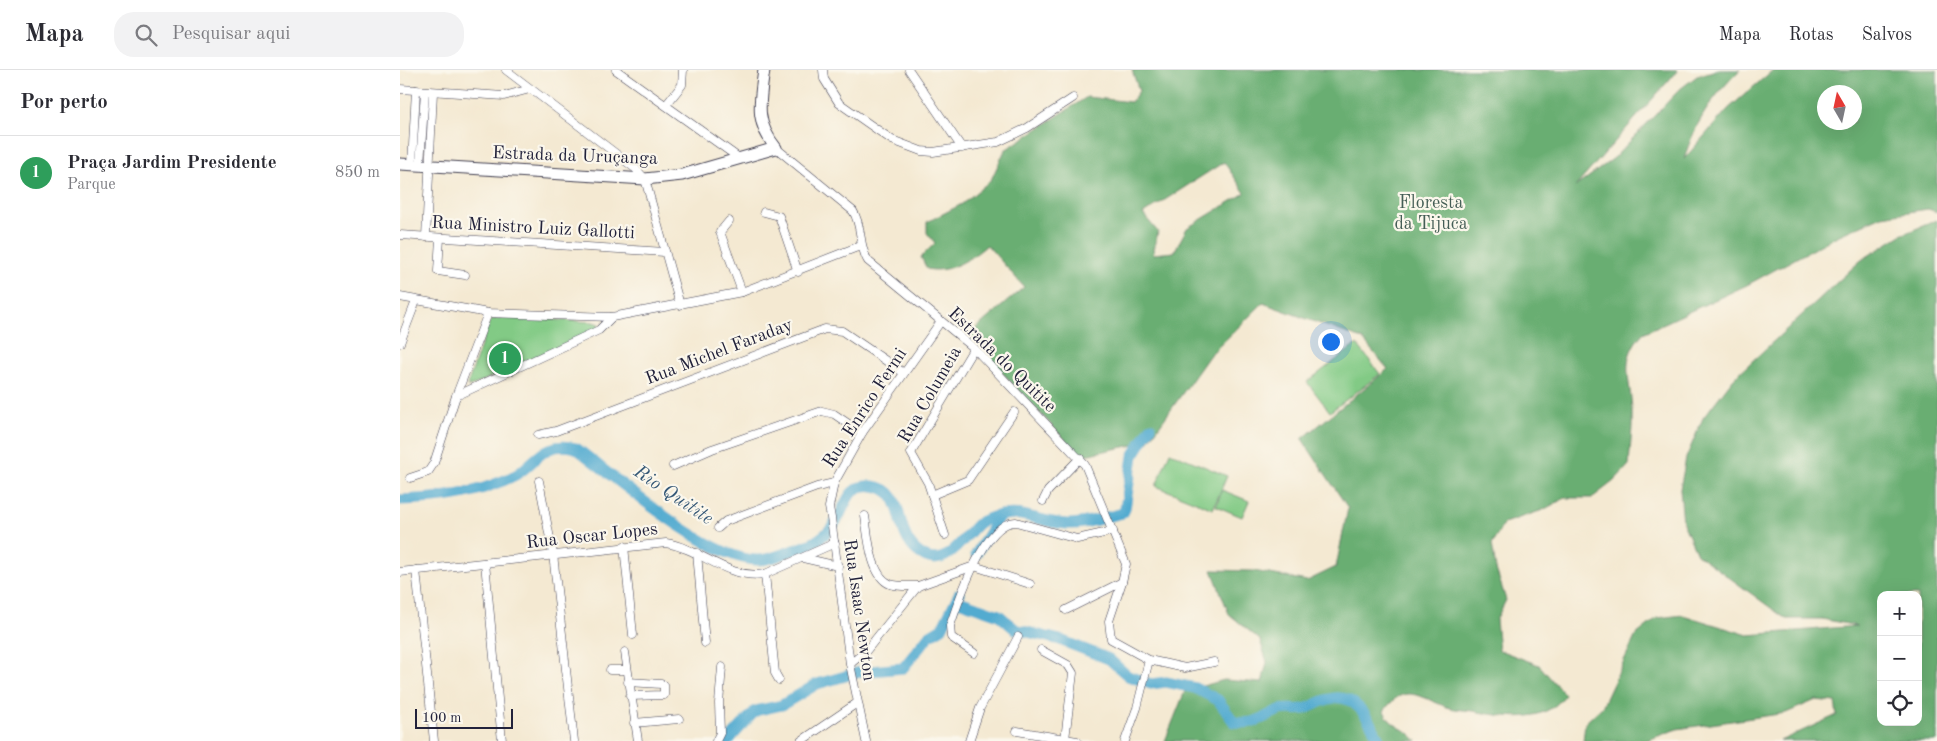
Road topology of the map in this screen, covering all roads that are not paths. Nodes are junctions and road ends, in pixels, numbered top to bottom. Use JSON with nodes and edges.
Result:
{"nodes":[{"id":1,"x":506,"y":70,"type":"edge"},
{"id":2,"x":616,"y":70,"type":"edge"},
{"id":3,"x":683,"y":70,"type":"edge"},
{"id":4,"x":764,"y":70,"type":"edge"},
{"id":5,"x":823,"y":70,"type":"edge"},
{"id":6,"x":909,"y":70,"type":"edge"},
{"id":7,"x":400,"y":89,"type":"edge"},
{"id":8,"x":530,"y":89,"type":"junction"},
{"id":9,"x":416,"y":90,"type":"junction"},
{"id":10,"x":429,"y":91,"type":"junction"},
{"id":11,"x":1073,"y":98,"type":"dead end"},
{"id":12,"x":666,"y":105,"type":"junction"},
{"id":13,"x":776,"y":148,"type":"junction"},
{"id":14,"x":962,"y":148,"type":"junction"},
{"id":15,"x":739,"y":158,"type":"junction"},
{"id":16,"x":415,"y":164,"type":"edge"},
{"id":17,"x":645,"y":179,"type":"junction"},
{"id":18,"x":764,"y":212,"type":"dead end"},
{"id":19,"x":729,"y":222,"type":"dead end"},
{"id":20,"x":400,"y":235,"type":"edge"},
{"id":21,"x":426,"y":237,"type":"junction"},
{"id":22,"x":440,"y":238,"type":"junction"},
{"id":23,"x":860,"y":246,"type":"junction"},
{"id":24,"x":665,"y":252,"type":"junction"},
{"id":25,"x":798,"y":272,"type":"junction"},
{"id":26,"x":465,"y":275,"type":"dead end"},
{"id":27,"x":742,"y":292,"type":"junction"},
{"id":28,"x":400,"y":298,"type":"edge"},
{"id":29,"x":416,"y":301,"type":"junction"},
{"id":30,"x":680,"y":305,"type":"junction"},
{"id":31,"x":488,"y":313,"type":"junction"},
{"id":32,"x":612,"y":317,"type":"junction"},
{"id":33,"x":941,"y":321,"type":"junction"},
{"id":34,"x":400,"y":343,"type":"edge"},
{"id":35,"x":974,"y":348,"type":"junction"},
{"id":36,"x":904,"y":373,"type":"junction"},
{"id":37,"x":456,"y":396,"type":"junction"},
{"id":38,"x":1014,"y":412,"type":"dead end"},
{"id":39,"x":862,"y":433,"type":"junction"},
{"id":40,"x":538,"y":435,"type":"dead end"},
{"id":41,"x":1080,"y":458,"type":"junction"},
{"id":42,"x":673,"y":466,"type":"dead end"},
{"id":43,"x":410,"y":478,"type":"dead end"},
{"id":44,"x":539,"y":481,"type":"dead end"},
{"id":45,"x":834,"y":483,"type":"junction"},
{"id":46,"x":932,"y":495,"type":"junction"},
{"id":47,"x":1043,"y":501,"type":"dead end"},
{"id":48,"x":865,"y":516,"type":"dead end"},
{"id":49,"x":718,"y":528,"type":"dead end"},
{"id":50,"x":1113,"y":531,"type":"junction"},
{"id":51,"x":944,"y":535,"type":"dead end"},
{"id":52,"x":834,"y":540,"type":"junction"},
{"id":53,"x":624,"y":546,"type":"junction"},
{"id":54,"x":697,"y":553,"type":"junction"},
{"id":55,"x":553,"y":554,"type":"junction"},
{"id":56,"x":803,"y":558,"type":"junction"},
{"id":57,"x":485,"y":563,"type":"junction"},
{"id":58,"x":838,"y":566,"type":"junction"},
{"id":59,"x":973,"y":566,"type":"junction"},
{"id":60,"x":416,"y":570,"type":"junction"},
{"id":61,"x":400,"y":572,"type":"edge"},
{"id":62,"x":765,"y":574,"type":"junction"},
{"id":63,"x":1122,"y":582,"type":"junction"},
{"id":64,"x":1030,"y":584,"type":"dead end"},
{"id":65,"x":918,"y":586,"type":"junction"},
{"id":66,"x":1066,"y":610,"type":"dead end"},
{"id":67,"x":633,"y":635,"type":"dead end"},
{"id":68,"x":1018,"y":637,"type":"dead end"},
{"id":69,"x":705,"y":643,"type":"dead end"},
{"id":70,"x":1041,"y":650,"type":"dead end"},
{"id":71,"x":625,"y":652,"type":"dead end"},
{"id":72,"x":974,"y":653,"type":"dead end"},
{"id":73,"x":1148,"y":660,"type":"junction"},
{"id":74,"x":1214,"y":662,"type":"dead end"},
{"id":75,"x":850,"y":666,"type":"junction"},
{"id":76,"x":722,"y":667,"type":"dead end"},
{"id":77,"x":610,"y":670,"type":"dead end"},
{"id":78,"x":626,"y":670,"type":"junction"},
{"id":79,"x":779,"y":680,"type":"dead end"},
{"id":80,"x":628,"y":682,"type":"junction"},
{"id":81,"x":630,"y":696,"type":"junction"},
{"id":82,"x":857,"y":703,"type":"junction"},
{"id":83,"x":679,"y":719,"type":"dead end"},
{"id":84,"x":634,"y":723,"type":"junction"},
{"id":85,"x":1017,"y":731,"type":"dead end"},
{"id":86,"x":1065,"y":739,"type":"junction"},
{"id":87,"x":434,"y":741,"type":"edge"},
{"id":88,"x":502,"y":741,"type":"edge"},
{"id":89,"x":574,"y":741,"type":"edge"},
{"id":90,"x":638,"y":741,"type":"edge"},
{"id":91,"x":716,"y":741,"type":"edge"},
{"id":92,"x":801,"y":741,"type":"edge"},
{"id":93,"x":866,"y":741,"type":"edge"},
{"id":94,"x":970,"y":741,"type":"edge"},
{"id":95,"x":1077,"y":741,"type":"edge"},
{"id":96,"x":1125,"y":741,"type":"edge"}],
"edges":[{"from":1,"to":8,"type":"street"},
{"from":2,"to":12,"type":"street"},
{"from":3,"to":12,"type":"street"},
{"from":4,"to":13,"type":"street"},
{"from":5,"to":14,"type":"street"},
{"from":6,"to":14,"type":"street"},
{"from":7,"to":9,"type":"street"},
{"from":8,"to":10,"type":"street"},
{"from":8,"to":17,"type":"street"},
{"from":9,"to":10,"type":"street"},
{"from":9,"to":16,"type":"street"},
{"from":10,"to":16,"type":"street"},
{"from":11,"to":14,"type":"street"},
{"from":12,"to":15,"type":"street"},
{"from":13,"to":15,"type":"street","name":"Estrada da Uruçanga"},
{"from":13,"to":23,"type":"street"},
{"from":15,"to":17,"type":"street","name":"Estrada da Uruçanga"},
{"from":16,"to":17,"type":"street","name":"Estrada da Uruçanga"},
{"from":16,"to":21,"type":"street"},
{"from":17,"to":24,"type":"street"},
{"from":18,"to":25,"type":"street"},
{"from":19,"to":27,"type":"street"},
{"from":20,"to":21,"type":"street","name":"Rua Ministro Luiz Gallotti"},
{"from":21,"to":22,"type":"street","name":"Rua Ministro Luiz Gallotti"},
{"from":22,"to":24,"type":"street","name":"Rua Ministro Luiz Gallotti"},
{"from":22,"to":26,"type":"street"},
{"from":23,"to":25,"type":"street"},
{"from":23,"to":33,"type":"street","name":"Estrada do Quitite"},
{"from":24,"to":30,"type":"street"},
{"from":25,"to":27,"type":"street"},
{"from":27,"to":30,"type":"street"},
{"from":28,"to":29,"type":"street"},
{"from":29,"to":31,"type":"street"},
{"from":29,"to":34,"type":"street"},
{"from":30,"to":32,"type":"street"},
{"from":31,"to":32,"type":"street"},
{"from":31,"to":37,"type":"street"},
{"from":32,"to":37,"type":"street"},
{"from":33,"to":35,"type":"street","name":"Estrada do Quitite"},
{"from":33,"to":36,"type":"street","name":"Rua Enrico Fermi"},
{"from":35,"to":41,"type":"street","name":"Estrada do Quitite"},
{"from":35,"to":46,"type":"street","name":"Rua Columeia"},
{"from":36,"to":39,"type":"street","name":"Rua Enrico Fermi"},
{"from":36,"to":40,"type":"street","name":"Rua Michel Faraday"},
{"from":37,"to":43,"type":"street"},
{"from":38,"to":46,"type":"street"},
{"from":39,"to":42,"type":"street"},
{"from":39,"to":45,"type":"street","name":"Rua Enrico Fermi"},
{"from":41,"to":47,"type":"street"},
{"from":41,"to":50,"type":"street","name":"Estrada do Quitite"},
{"from":44,"to":55,"type":"street"},
{"from":45,"to":49,"type":"street","name":"Rua Enrico Fermi"},
{"from":45,"to":52,"type":"street","name":"Rua Isaac Newton"},
{"from":46,"to":51,"type":"street"},
{"from":48,"to":65,"type":"street"},
{"from":50,"to":59,"type":"street"},
{"from":50,"to":63,"type":"street","name":"Estrada do Quitite"},
{"from":52,"to":56,"type":"street","name":"Rua Oscar Lopes"},
{"from":52,"to":58,"type":"street","name":"Rua Isaac Newton"},
{"from":53,"to":54,"type":"street","name":"Rua Oscar Lopes"},
{"from":53,"to":55,"type":"street","name":"Rua Oscar Lopes"},
{"from":53,"to":67,"type":"street"},
{"from":54,"to":62,"type":"street","name":"Rua Oscar Lopes"},
{"from":54,"to":69,"type":"street"},
{"from":55,"to":57,"type":"street","name":"Rua Oscar Lopes"},
{"from":55,"to":89,"type":"street"},
{"from":56,"to":58,"type":"street"},
{"from":56,"to":62,"type":"street","name":"Rua Oscar Lopes"},
{"from":57,"to":60,"type":"street","name":"Rua Oscar Lopes"},
{"from":57,"to":88,"type":"street"},
{"from":58,"to":75,"type":"street","name":"Rua Isaac Newton"},
{"from":59,"to":64,"type":"street"},
{"from":59,"to":65,"type":"street"},
{"from":59,"to":72,"type":"street"},
{"from":60,"to":61,"type":"street","name":"Rua Oscar Lopes"},
{"from":60,"to":87,"type":"street"},
{"from":62,"to":79,"type":"street"},
{"from":63,"to":66,"type":"street"},
{"from":63,"to":73,"type":"street","name":"Estrada do Quitite"},
{"from":65,"to":75,"type":"street"},
{"from":68,"to":94,"type":"street"},
{"from":70,"to":86,"type":"street"},
{"from":71,"to":78,"type":"street"},
{"from":73,"to":74,"type":"street","name":"Estrada do Quitite"},
{"from":73,"to":96,"type":"street"},
{"from":75,"to":82,"type":"street","name":"Rua Isaac Newton"},
{"from":76,"to":91,"type":"street"},
{"from":77,"to":78,"type":"street"},
{"from":78,"to":80,"type":"street"},
{"from":80,"to":81,"type":"street"},
{"from":80,"to":81,"type":"street"},
{"from":81,"to":84,"type":"street"},
{"from":82,"to":92,"type":"street"},
{"from":82,"to":93,"type":"street","name":"Rua Isaac Newton"},
{"from":83,"to":84,"type":"street"},
{"from":84,"to":90,"type":"street"},
{"from":85,"to":86,"type":"street"},
{"from":86,"to":95,"type":"street"}]}
